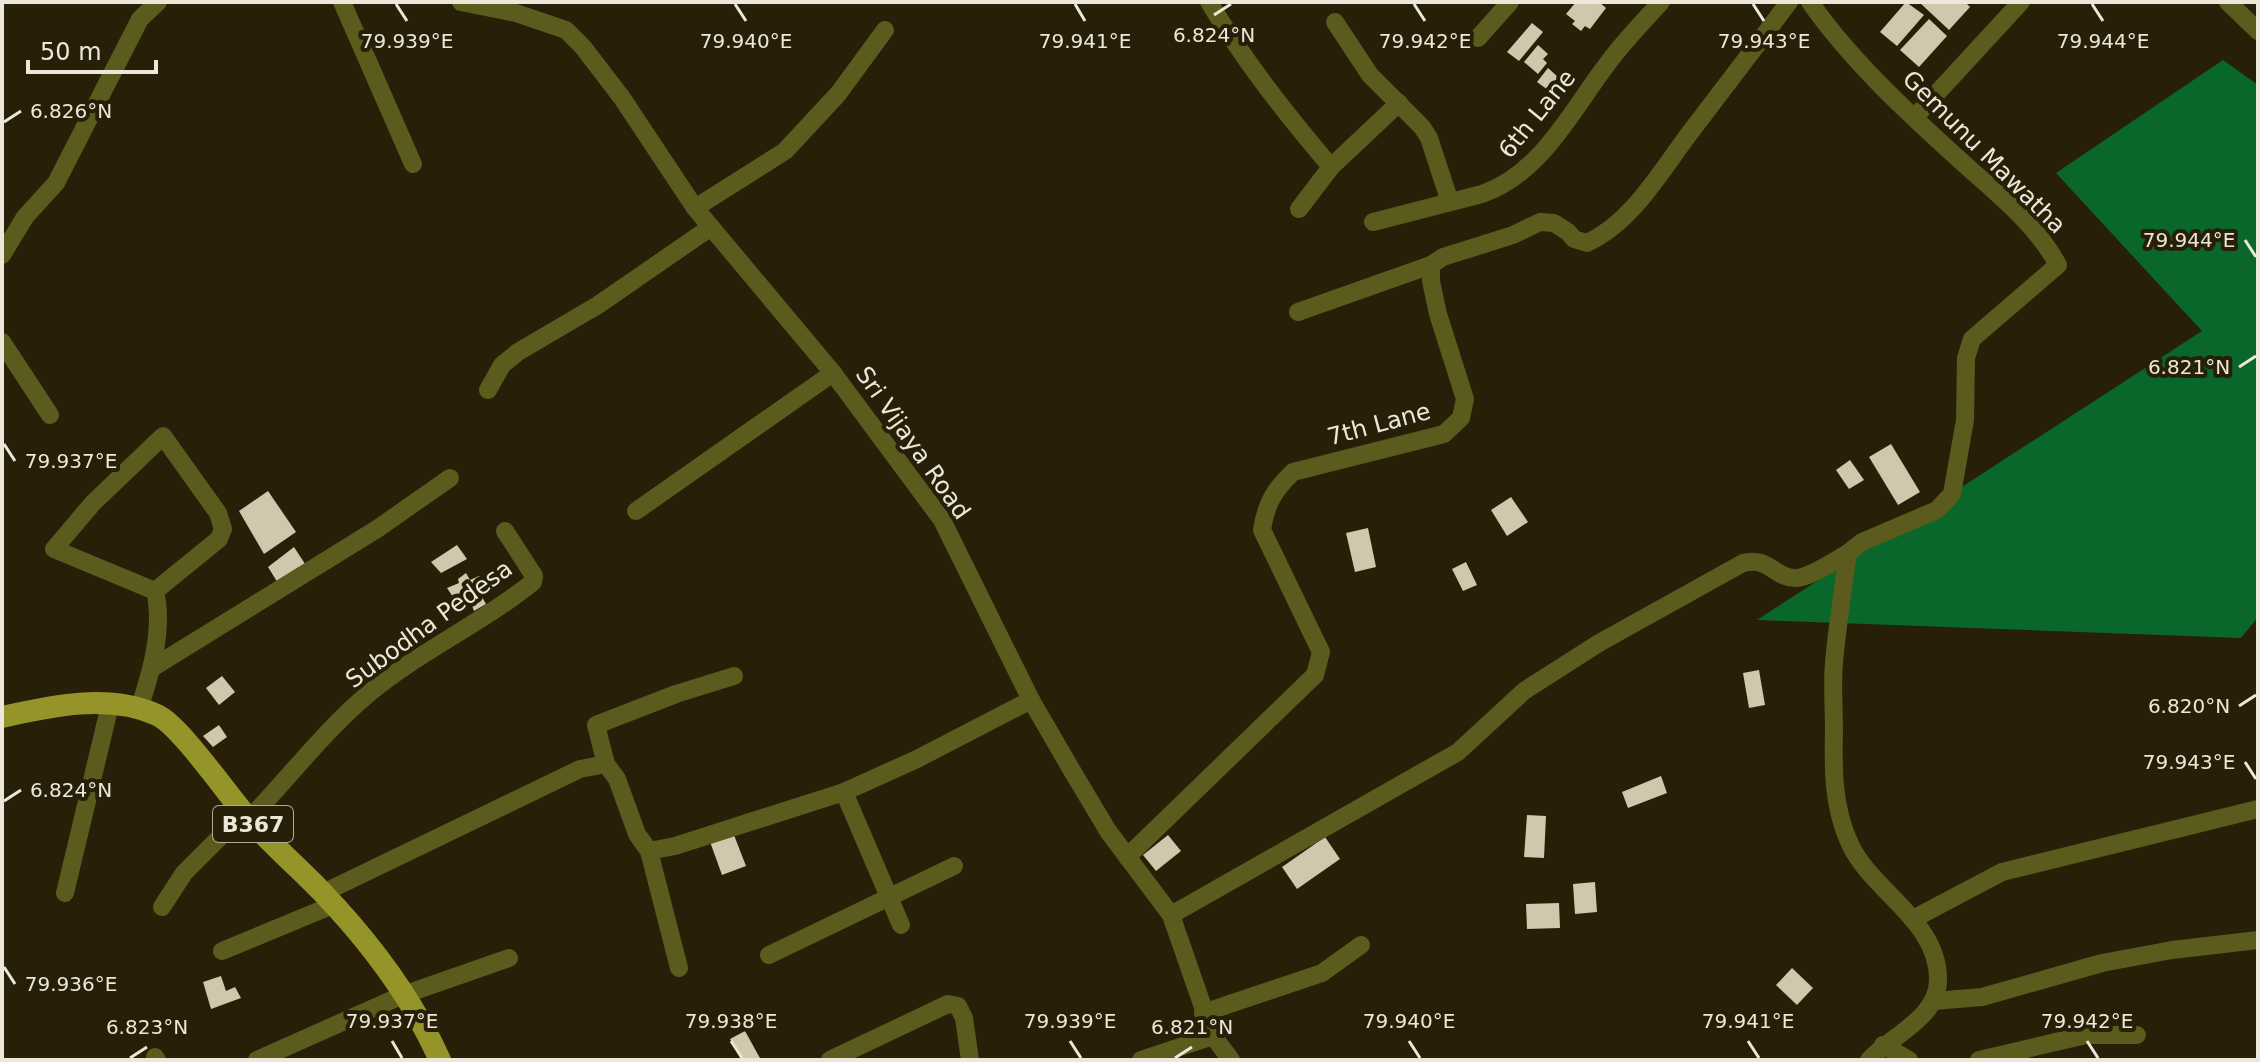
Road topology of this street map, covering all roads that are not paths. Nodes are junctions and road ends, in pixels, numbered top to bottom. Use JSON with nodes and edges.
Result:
{"nodes":[{"id":1,"x":158,"y":2,"type":"edge"},
{"id":2,"x":342,"y":2,"type":"edge"},
{"id":3,"x":461,"y":2,"type":"edge"},
{"id":4,"x":1209,"y":2,"type":"edge"},
{"id":5,"x":1510,"y":2,"type":"edge"},
{"id":6,"x":1661,"y":2,"type":"edge"},
{"id":7,"x":1789,"y":2,"type":"edge"},
{"id":8,"x":1810,"y":2,"type":"edge"},
{"id":9,"x":2021,"y":2,"type":"edge"},
{"id":10,"x":2228,"y":2,"type":"edge"},
{"id":11,"x":1335,"y":22,"type":"dead end"},
{"id":12,"x":885,"y":30,"type":"dead end"},
{"id":13,"x":2258,"y":31,"type":"edge"},
{"id":14,"x":1478,"y":38,"type":"dead end"},
{"id":15,"x":1399,"y":103,"type":"junction"},
{"id":16,"x":1915,"y":117,"type":"junction"},
{"id":17,"x":413,"y":164,"type":"dead end"},
{"id":18,"x":1331,"y":167,"type":"junction"},
{"id":19,"x":1450,"y":202,"type":"junction"},
{"id":20,"x":695,"y":208,"type":"junction"},
{"id":21,"x":1299,"y":209,"type":"dead end"},
{"id":22,"x":1373,"y":222,"type":"dead end"},
{"id":23,"x":711,"y":227,"type":"junction"},
{"id":24,"x":2,"y":255,"type":"edge"},
{"id":25,"x":1431,"y":265,"type":"junction"},
{"id":26,"x":1298,"y":312,"type":"dead end"},
{"id":27,"x":2,"y":342,"type":"edge"},
{"id":28,"x":833,"y":373,"type":"junction"},
{"id":29,"x":488,"y":390,"type":"dead end"},
{"id":30,"x":50,"y":415,"type":"dead end"},
{"id":31,"x":450,"y":478,"type":"dead end"},
{"id":32,"x":636,"y":511,"type":"dead end"},
{"id":33,"x":505,"y":531,"type":"dead end"},
{"id":34,"x":1848,"y":553,"type":"junction"},
{"id":35,"x":155,"y":591,"type":"junction"},
{"id":36,"x":152,"y":668,"type":"junction"},
{"id":37,"x":734,"y":676,"type":"dead end"},
{"id":38,"x":1031,"y":700,"type":"junction"},
{"id":39,"x":110,"y":705,"type":"junction"},
{"id":40,"x":139,"y":709,"type":"junction"},
{"id":41,"x":2,"y":717,"type":"edge"},
{"id":42,"x":606,"y":764,"type":"junction"},
{"id":43,"x":844,"y":792,"type":"junction"},
{"id":44,"x":2258,"y":809,"type":"edge"},
{"id":45,"x":246,"y":816,"type":"junction"},
{"id":46,"x":649,"y":851,"type":"junction"},
{"id":47,"x":1127,"y":857,"type":"junction"},
{"id":48,"x":954,"y":866,"type":"dead end"},
{"id":49,"x":65,"y":893,"type":"dead end"},
{"id":50,"x":889,"y":898,"type":"junction"},
{"id":51,"x":328,"y":899,"type":"junction"},
{"id":52,"x":162,"y":907,"type":"dead end"},
{"id":53,"x":1171,"y":915,"type":"junction"},
{"id":54,"x":1913,"y":919,"type":"junction"},
{"id":55,"x":901,"y":925,"type":"dead end"},
{"id":56,"x":2258,"y":940,"type":"edge"},
{"id":57,"x":1361,"y":945,"type":"dead end"},
{"id":58,"x":222,"y":951,"type":"dead end"},
{"id":59,"x":769,"y":955,"type":"dead end"},
{"id":60,"x":509,"y":958,"type":"dead end"},
{"id":61,"x":679,"y":968,"type":"dead end"},
{"id":62,"x":403,"y":995,"type":"junction"},
{"id":63,"x":1934,"y":1001,"type":"junction"},
{"id":64,"x":1203,"y":1013,"type":"junction"},
{"id":65,"x":2137,"y":1035,"type":"dead end"},
{"id":66,"x":1213,"y":1036,"type":"junction"},
{"id":67,"x":1883,"y":1045,"type":"junction"},
{"id":68,"x":257,"y":1060,"type":"edge"},
{"id":69,"x":440,"y":1060,"type":"edge"},
{"id":70,"x":830,"y":1060,"type":"edge"},
{"id":71,"x":970,"y":1060,"type":"edge"},
{"id":72,"x":1141,"y":1060,"type":"edge"},
{"id":73,"x":1231,"y":1060,"type":"edge"},
{"id":74,"x":1869,"y":1060,"type":"edge"},
{"id":75,"x":1909,"y":1060,"type":"edge"},
{"id":76,"x":1979,"y":1060,"type":"edge"}],
"edges":[{"from":1,"to":24,"type":"street"},
{"from":2,"to":17,"type":"street"},
{"from":3,"to":20,"type":"street","name":"Sri Vijaya Road"},
{"from":4,"to":18,"type":"street"},
{"from":5,"to":14,"type":"street"},
{"from":6,"to":19,"type":"street","name":"6th Lane"},
{"from":7,"to":25,"type":"street"},
{"from":8,"to":16,"type":"street","name":"Gemunu Mawatha"},
{"from":9,"to":16,"type":"street"},
{"from":10,"to":13,"type":"street"},
{"from":11,"to":15,"type":"street"},
{"from":12,"to":20,"type":"street"},
{"from":15,"to":18,"type":"street"},
{"from":15,"to":19,"type":"street"},
{"from":16,"to":34,"type":"street","name":"Gemunu Mawatha"},
{"from":18,"to":21,"type":"street"},
{"from":19,"to":22,"type":"street","name":"6th Lane"},
{"from":20,"to":23,"type":"street","name":"Sri Vijaya Road"},
{"from":23,"to":28,"type":"street","name":"Sri Vijaya Road"},
{"from":23,"to":29,"type":"street"},
{"from":25,"to":26,"type":"street"},
{"from":25,"to":47,"type":"street","name":"7th Lane"},
{"from":27,"to":30,"type":"street"},
{"from":28,"to":32,"type":"street"},
{"from":28,"to":38,"type":"street","name":"Sri Vijaya Road"},
{"from":31,"to":36,"type":"street"},
{"from":33,"to":45,"type":"street","name":"Subodha Pedesa"},
{"from":34,"to":53,"type":"street"},
{"from":34,"to":54,"type":"street"},
{"from":35,"to":35,"type":"street"},
{"from":35,"to":36,"type":"street"},
{"from":36,"to":40,"type":"street"},
{"from":37,"to":42,"type":"street"},
{"from":38,"to":43,"type":"street"},
{"from":38,"to":47,"type":"street","name":"Sri Vijaya Road"},
{"from":39,"to":40,"type":"main road","number":"B367"},
{"from":39,"to":41,"type":"main road","number":"B367"},
{"from":39,"to":49,"type":"street"},
{"from":40,"to":45,"type":"main road","number":"B367"},
{"from":42,"to":46,"type":"street"},
{"from":42,"to":51,"type":"street"},
{"from":43,"to":46,"type":"street"},
{"from":43,"to":50,"type":"street"},
{"from":44,"to":54,"type":"street"},
{"from":45,"to":51,"type":"main road","number":"B367"},
{"from":45,"to":52,"type":"street"},
{"from":46,"to":61,"type":"street"},
{"from":47,"to":53,"type":"street","name":"Sri Vijaya Road"},
{"from":48,"to":50,"type":"street"},
{"from":50,"to":55,"type":"street"},
{"from":50,"to":59,"type":"street"},
{"from":51,"to":58,"type":"street"},
{"from":51,"to":62,"type":"main road","number":"B367"},
{"from":53,"to":64,"type":"street","name":"Sri Vijaya Road"},
{"from":54,"to":63,"type":"street"},
{"from":56,"to":63,"type":"street"},
{"from":57,"to":64,"type":"street"},
{"from":60,"to":62,"type":"street"},
{"from":62,"to":68,"type":"street"},
{"from":62,"to":69,"type":"main road","number":"B367"},
{"from":63,"to":67,"type":"street"},
{"from":64,"to":66,"type":"street","name":"Sri Vijaya Road"},
{"from":65,"to":76,"type":"street"},
{"from":66,"to":72,"type":"street"},
{"from":66,"to":73,"type":"street","name":"Sri Vijaya Road"},
{"from":67,"to":74,"type":"street"},
{"from":67,"to":75,"type":"street"},
{"from":70,"to":71,"type":"street"}]}
